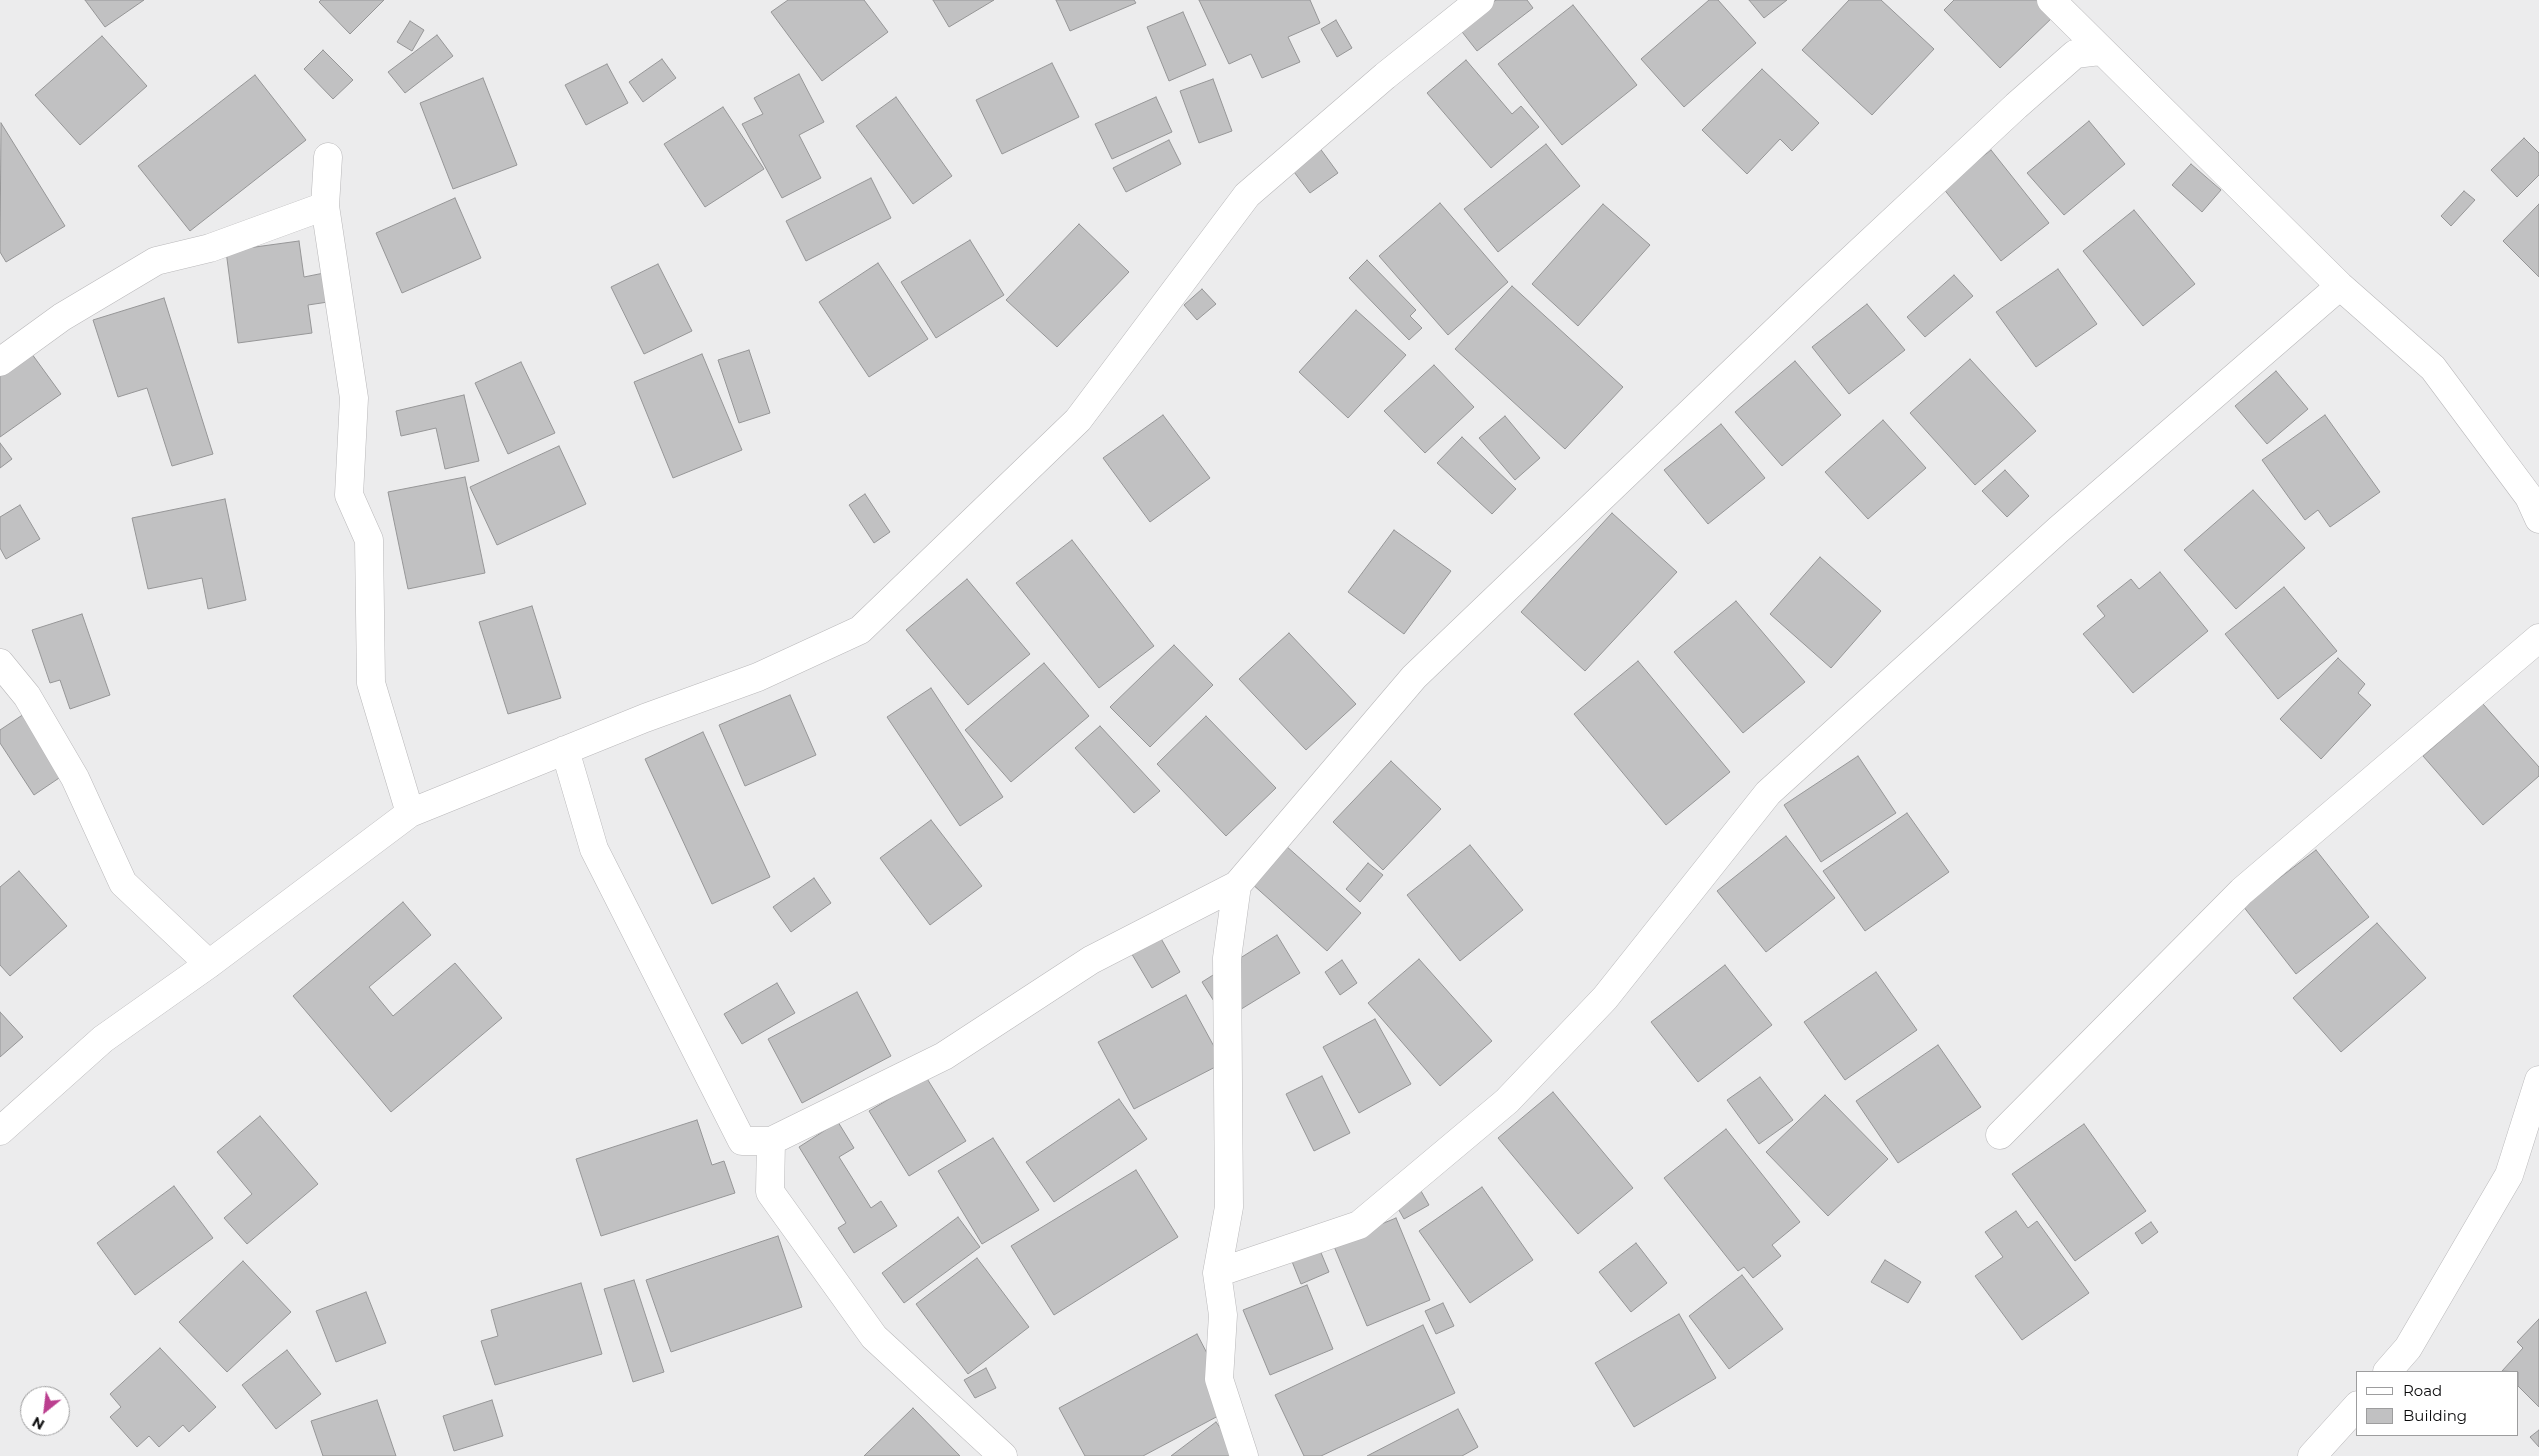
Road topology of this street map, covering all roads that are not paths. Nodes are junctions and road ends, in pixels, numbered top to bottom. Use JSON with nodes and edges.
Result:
{"nodes":[{"id":1,"x":1480,"y":0,"type":"edge"},
{"id":2,"x":2051,"y":0,"type":"edge"},
{"id":3,"x":2100,"y":51,"type":"junction"},
{"id":4,"x":328,"y":157,"type":"dead end"},
{"id":5,"x":325,"y":206,"type":"junction"},
{"id":6,"x":2340,"y":286,"type":"junction"},
{"id":7,"x":0,"y":362,"type":"edge"},
{"id":8,"x":2539,"y":519,"type":"edge"},
{"id":9,"x":2539,"y":638,"type":"edge"},
{"id":10,"x":0,"y":663,"type":"edge"},
{"id":11,"x":565,"y":750,"type":"junction"},
{"id":12,"x":410,"y":813,"type":"junction"},
{"id":13,"x":1237,"y":885,"type":"junction"},
{"id":14,"x":209,"y":964,"type":"junction"},
{"id":15,"x":2539,"y":1080,"type":"edge"},
{"id":16,"x":0,"y":1132,"type":"edge"},
{"id":17,"x":2000,"y":1135,"type":"dead end"},
{"id":18,"x":771,"y":1141,"type":"junction"},
{"id":19,"x":1217,"y":1273,"type":"junction"},
{"id":20,"x":2388,"y":1371,"type":"edge"},
{"id":21,"x":2356,"y":1406,"type":"edge"},
{"id":22,"x":1003,"y":1456,"type":"edge"},
{"id":23,"x":1244,"y":1456,"type":"edge"},
{"id":24,"x":2312,"y":1456,"type":"edge"}],
"edges":[{"from":1,"to":11,"type":"street"},
{"from":2,"to":3,"type":"street"},
{"from":3,"to":6,"type":"street"},
{"from":3,"to":13,"type":"street"},
{"from":4,"to":5,"type":"street"},
{"from":5,"to":7,"type":"street"},
{"from":5,"to":12,"type":"street"},
{"from":6,"to":8,"type":"street"},
{"from":6,"to":19,"type":"street"},
{"from":9,"to":17,"type":"street"},
{"from":10,"to":14,"type":"street"},
{"from":11,"to":12,"type":"street"},
{"from":11,"to":18,"type":"street"},
{"from":12,"to":14,"type":"street"},
{"from":13,"to":18,"type":"street"},
{"from":13,"to":19,"type":"street"},
{"from":14,"to":16,"type":"street"},
{"from":15,"to":20,"type":"street"},
{"from":18,"to":22,"type":"street"},
{"from":19,"to":23,"type":"street"},
{"from":21,"to":24,"type":"street"}]}
